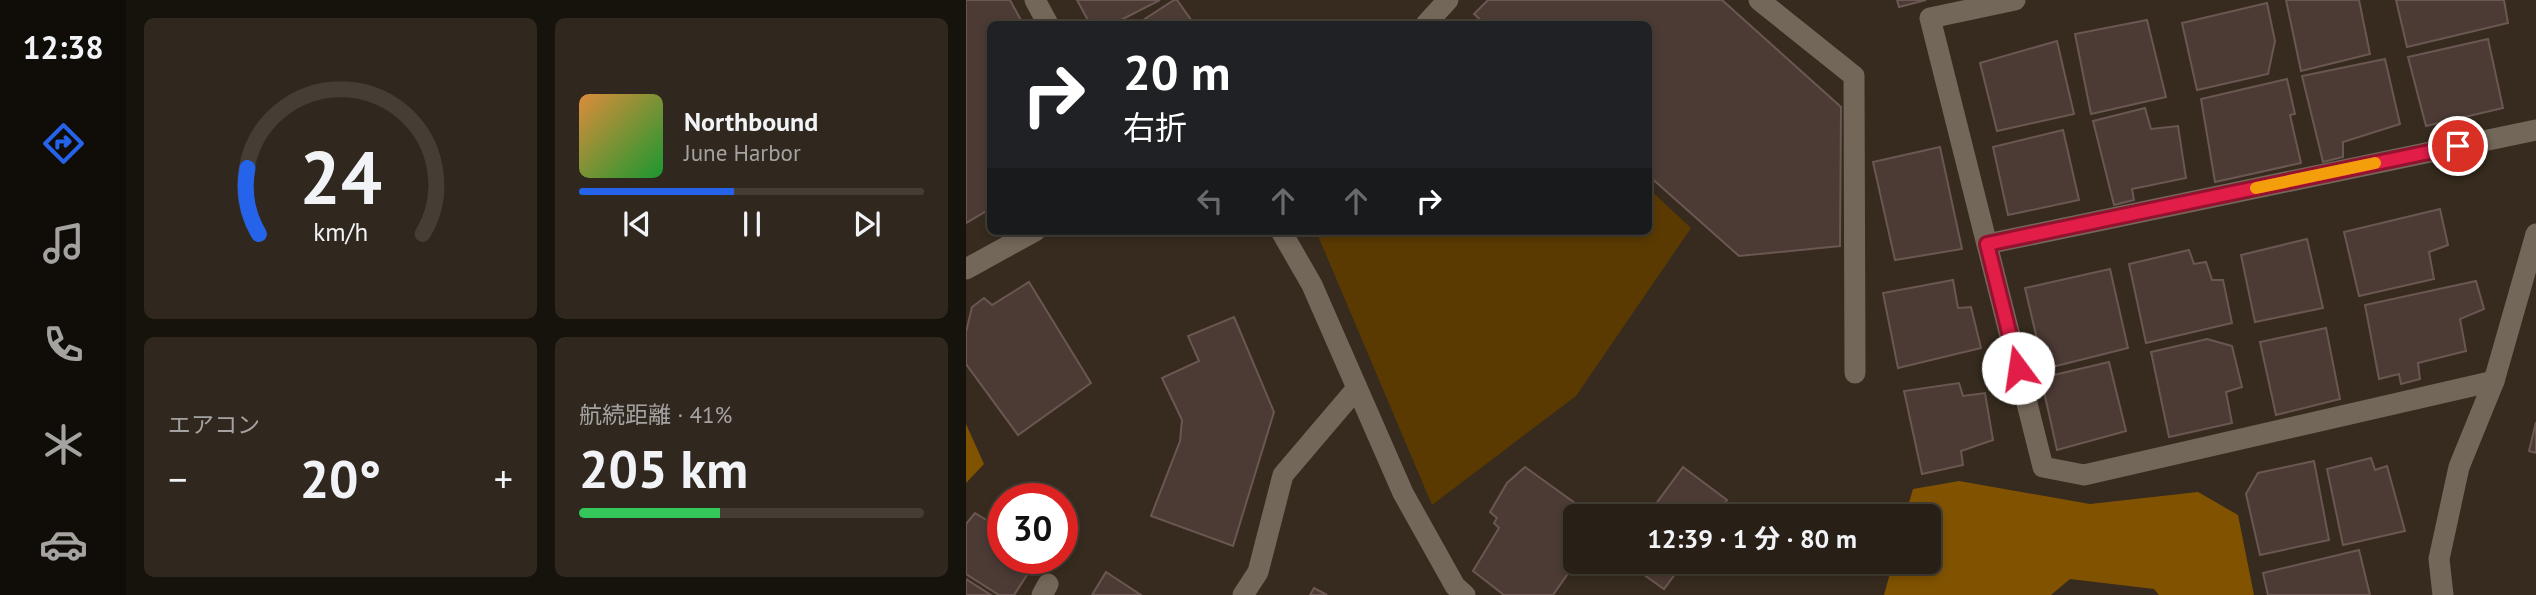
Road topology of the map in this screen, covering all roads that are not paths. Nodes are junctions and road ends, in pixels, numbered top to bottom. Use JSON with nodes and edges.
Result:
{"nodes":[{"id":1,"x":1035,"y":0,"type":"edge"},
{"id":2,"x":1448,"y":0,"type":"edge"},
{"id":3,"x":1759,"y":0,"type":"edge"},
{"id":4,"x":2015,"y":0,"type":"edge"},
{"id":5,"x":1046,"y":21,"type":"edge"},
{"id":6,"x":1429,"y":21,"type":"edge"},
{"id":7,"x":2536,"y":130,"type":"edge"},
{"id":8,"x":2536,"y":234,"type":"edge"},
{"id":9,"x":1028,"y":235,"type":"edge"},
{"id":10,"x":1283,"y":235,"type":"edge"},
{"id":11,"x":1987,"y":244,"type":"junction"},
{"id":12,"x":966,"y":268,"type":"edge"},
{"id":13,"x":1855,"y":373,"type":"dead end"},
{"id":14,"x":2494,"y":382,"type":"junction"},
{"id":15,"x":1357,"y":388,"type":"junction"},
{"id":16,"x":1243,"y":595,"type":"edge"},
{"id":17,"x":1465,"y":595,"type":"edge"},
{"id":18,"x":2443,"y":595,"type":"edge"}],
"edges":[{"from":1,"to":5,"type":"street"},
{"from":2,"to":6,"type":"street"},
{"from":3,"to":13,"type":"street"},
{"from":4,"to":11,"type":"street"},
{"from":7,"to":11,"type":"street"},
{"from":8,"to":14,"type":"street"},
{"from":9,"to":12,"type":"street"},
{"from":10,"to":15,"type":"street"},
{"from":11,"to":14,"type":"street"},
{"from":14,"to":18,"type":"street"},
{"from":15,"to":16,"type":"street"},
{"from":15,"to":17,"type":"street"}]}
